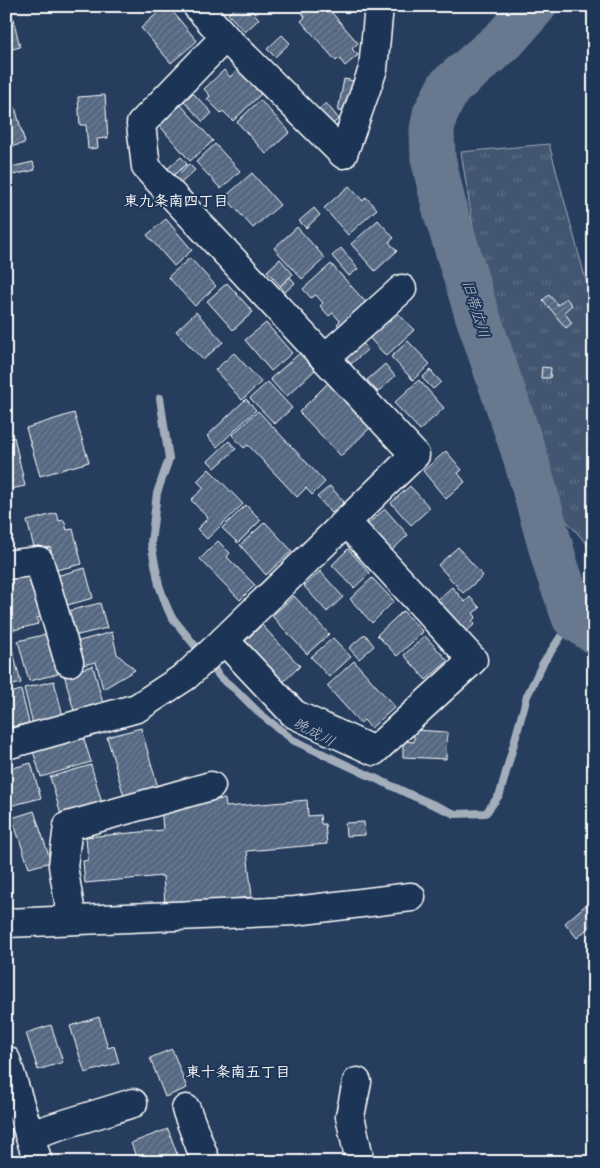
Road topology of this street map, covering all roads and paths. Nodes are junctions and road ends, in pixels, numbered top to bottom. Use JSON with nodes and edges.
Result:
{"nodes":[{"id":1,"x":197,"y":6,"type":"edge"},
{"id":2,"x":378,"y":6,"type":"edge"},
{"id":3,"x":225,"y":37,"type":"junction"},
{"id":4,"x":402,"y":289,"type":"dead end"},
{"id":5,"x":325,"y":358,"type":"junction"},
{"id":6,"x":346,"y":522,"type":"junction"},
{"id":7,"x":6,"y":565,"type":"edge"},
{"id":8,"x":220,"y":644,"type":"junction"},
{"id":9,"x":69,"y":662,"type":"dead end"},
{"id":10,"x":6,"y":745,"type":"edge"},
{"id":11,"x":211,"y":786,"type":"dead end"},
{"id":12,"x":412,"y":897,"type":"dead end"},
{"id":13,"x":72,"y":920,"type":"junction"},
{"id":14,"x":6,"y":923,"type":"edge"},
{"id":15,"x":6,"y":1060,"type":"edge"},
{"id":16,"x":357,"y":1082,"type":"dead end"},
{"id":17,"x":132,"y":1103,"type":"dead end"},
{"id":18,"x":186,"y":1108,"type":"dead end"},
{"id":19,"x":30,"y":1135,"type":"junction"},
{"id":20,"x":38,"y":1162,"type":"edge"},
{"id":21,"x":206,"y":1162,"type":"edge"},
{"id":22,"x":360,"y":1162,"type":"edge"}],
"edges":[{"from":1,"to":3,"type":"main road"},
{"from":2,"to":3,"type":"main road"},
{"from":3,"to":5,"type":"main road"},
{"from":4,"to":5,"type":"main road"},
{"from":5,"to":6,"type":"main road"},
{"from":6,"to":8,"type":"main road"},
{"from":6,"to":8,"type":"main road"},
{"from":7,"to":9,"type":"main road"},
{"from":8,"to":10,"type":"main road"},
{"from":11,"to":13,"type":"main road"},
{"from":12,"to":13,"type":"main road"},
{"from":13,"to":14,"type":"main road"},
{"from":15,"to":19,"type":"main road"},
{"from":16,"to":22,"type":"main road"},
{"from":17,"to":19,"type":"main road"},
{"from":18,"to":21,"type":"main road"},
{"from":19,"to":20,"type":"main road"}]}
